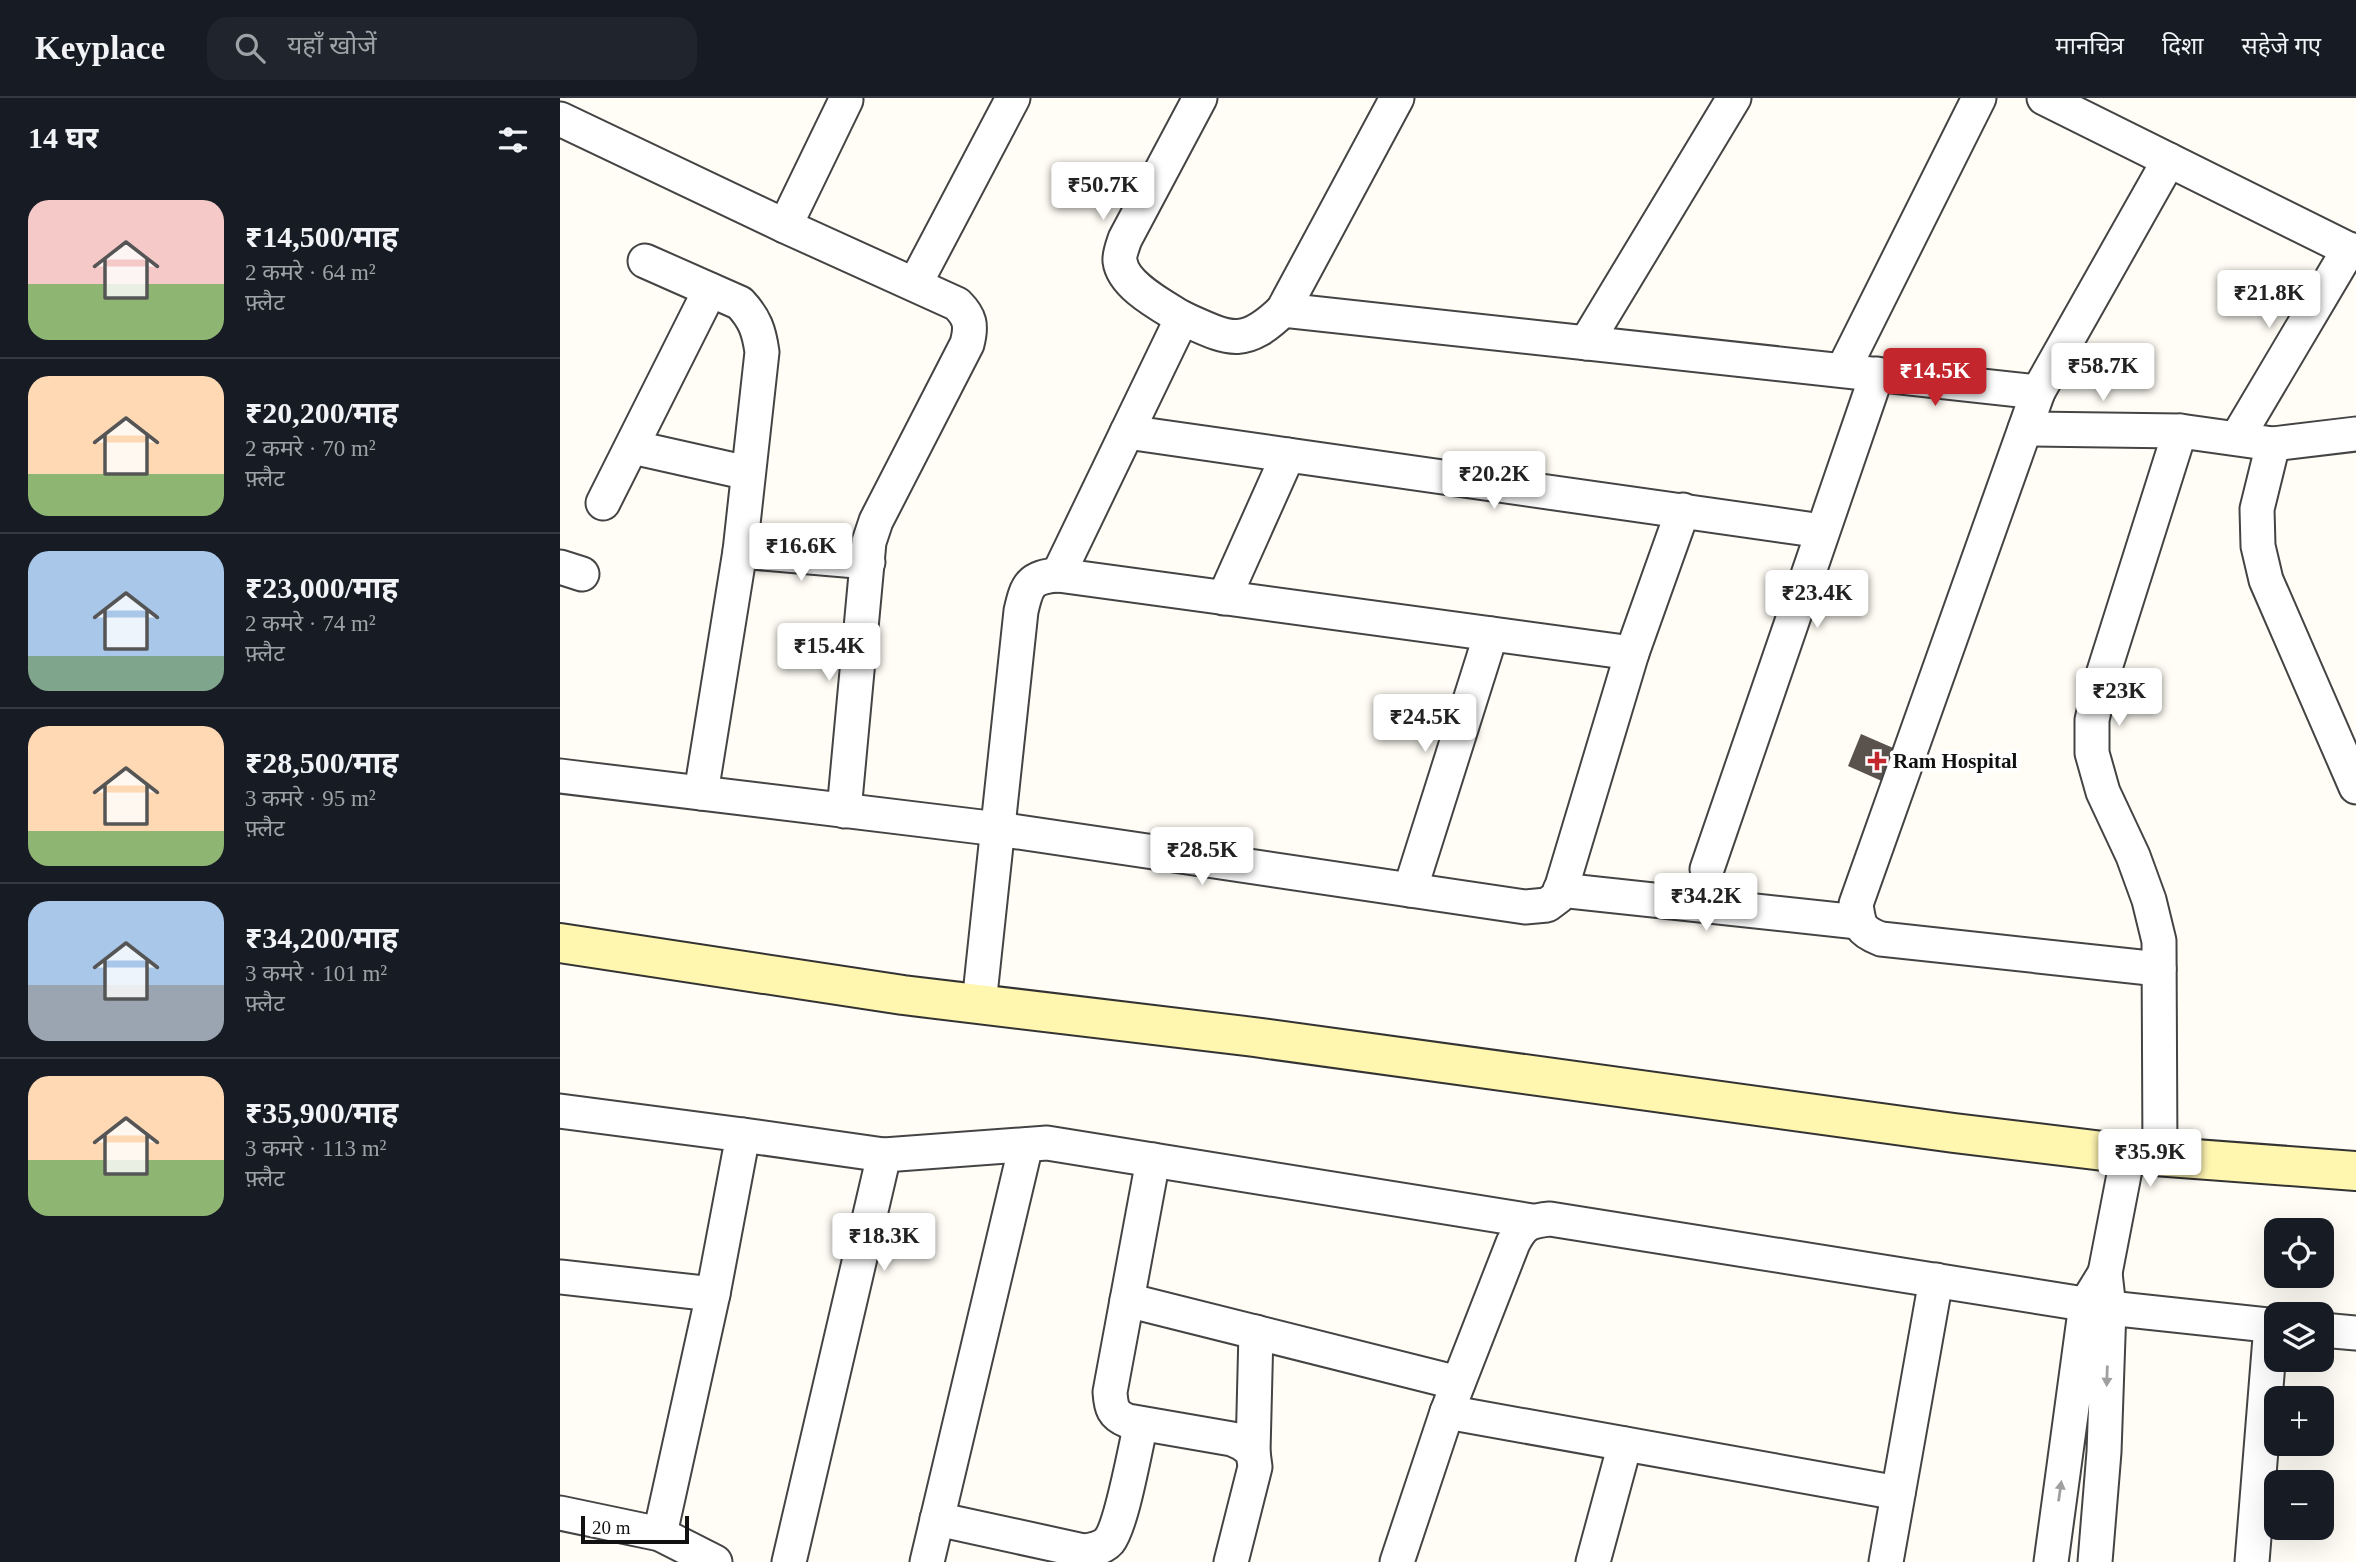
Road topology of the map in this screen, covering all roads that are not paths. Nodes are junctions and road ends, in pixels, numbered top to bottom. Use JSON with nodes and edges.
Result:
{"nodes":[{"id":1,"x":1013,"y":98,"type":"edge"},
{"id":2,"x":1200,"y":98,"type":"edge"},
{"id":3,"x":1397,"y":98,"type":"edge"},
{"id":4,"x":1734,"y":98,"type":"edge"},
{"id":5,"x":1979,"y":98,"type":"edge"},
{"id":6,"x":2044,"y":98,"type":"edge"},
{"id":7,"x":846,"y":100,"type":"dead end"},
{"id":8,"x":560,"y":119,"type":"edge"},
{"id":9,"x":2169,"y":160,"type":"junction"},
{"id":10,"x":785,"y":226,"type":"junction"},
{"id":11,"x":2352,"y":251,"type":"edge"},
{"id":12,"x":645,"y":261,"type":"dead end"},
{"id":13,"x":915,"y":284,"type":"junction"},
{"id":14,"x":709,"y":290,"type":"junction"},
{"id":15,"x":1283,"y":310,"type":"junction"},
{"id":16,"x":1182,"y":318,"type":"junction"},
{"id":17,"x":1586,"y":343,"type":"junction"},
{"id":18,"x":1843,"y":370,"type":"junction"},
{"id":19,"x":1877,"y":374,"type":"junction"},
{"id":20,"x":2038,"y":392,"type":"junction"},
{"id":21,"x":2025,"y":429,"type":"junction"},
{"id":22,"x":2180,"y":430,"type":"junction"},
{"id":23,"x":1127,"y":432,"type":"junction"},
{"id":24,"x":2356,"y":434,"type":"edge"},
{"id":25,"x":2237,"y":438,"type":"junction"},
{"id":26,"x":2273,"y":444,"type":"junction"},
{"id":27,"x":632,"y":447,"type":"junction"},
{"id":28,"x":1288,"y":455,"type":"junction"},
{"id":29,"x":748,"y":473,"type":"junction"},
{"id":30,"x":603,"y":503,"type":"dead end"},
{"id":31,"x":1682,"y":510,"type":"junction"},
{"id":32,"x":1822,"y":531,"type":"junction"},
{"id":33,"x":740,"y":551,"type":"junction"},
{"id":34,"x":868,"y":562,"type":"junction"},
{"id":35,"x":1058,"y":575,"type":"junction"},
{"id":36,"x":1224,"y":598,"type":"junction"},
{"id":37,"x":1491,"y":634,"type":"junction"},
{"id":38,"x":1632,"y":653,"type":"junction"},
{"id":39,"x":560,"y":776,"type":"edge"},
{"id":40,"x":2356,"y":787,"type":"edge"},
{"id":41,"x":701,"y":793,"type":"junction"},
{"id":42,"x":844,"y":810,"type":"junction"},
{"id":43,"x":998,"y":829,"type":"junction"},
{"id":44,"x":1707,"y":869,"type":"dead end"},
{"id":45,"x":1410,"y":890,"type":"junction"},
{"id":46,"x":1560,"y":890,"type":"junction"},
{"id":47,"x":1858,"y":922,"type":"junction"},
{"id":48,"x":560,"y":943,"type":"edge"},
{"id":49,"x":2159,"y":969,"type":"junction"},
{"id":50,"x":979,"y":1004,"type":"junction"},
{"id":51,"x":560,"y":1111,"type":"edge"},
{"id":52,"x":743,"y":1135,"type":"junction"},
{"id":53,"x":1026,"y":1145,"type":"junction"},
{"id":54,"x":884,"y":1155,"type":"junction"},
{"id":55,"x":2144,"y":1155,"type":"junction"},
{"id":56,"x":1153,"y":1160,"type":"junction"},
{"id":57,"x":2356,"y":1171,"type":"edge"},
{"id":58,"x":1532,"y":1221,"type":"junction"},
{"id":59,"x":560,"y":1277,"type":"edge"},
{"id":60,"x":1936,"y":1280,"type":"junction"},
{"id":61,"x":713,"y":1294,"type":"junction"},
{"id":62,"x":1127,"y":1300,"type":"junction"},
{"id":63,"x":2098,"y":1306,"type":"junction"},
{"id":64,"x":2264,"y":1325,"type":"edge"},
{"id":65,"x":2334,"y":1331,"type":"edge"},
{"id":66,"x":1256,"y":1332,"type":"junction"},
{"id":67,"x":2356,"y":1333,"type":"edge"},
{"id":68,"x":2270,"y":1372,"type":"edge"},
{"id":69,"x":1452,"y":1397,"type":"junction"},
{"id":70,"x":1141,"y":1424,"type":"junction"},
{"id":71,"x":1625,"y":1444,"type":"junction"},
{"id":72,"x":1253,"y":1452,"type":"junction"},
{"id":73,"x":1898,"y":1493,"type":"junction"},
{"id":74,"x":560,"y":1514,"type":"edge"},
{"id":75,"x":937,"y":1519,"type":"junction"},
{"id":76,"x":660,"y":1534,"type":"junction"},
{"id":77,"x":2059,"y":1561,"type":"edge"},
{"id":78,"x":715,"y":1562,"type":"edge"},
{"id":79,"x":789,"y":1562,"type":"edge"},
{"id":80,"x":927,"y":1562,"type":"edge"},
{"id":81,"x":1231,"y":1562,"type":"edge"},
{"id":82,"x":1397,"y":1562,"type":"edge"},
{"id":83,"x":1593,"y":1562,"type":"edge"},
{"id":84,"x":1886,"y":1562,"type":"edge"},
{"id":85,"x":2095,"y":1562,"type":"edge"},
{"id":86,"x":2252,"y":1562,"type":"edge"}],
"edges":[{"from":1,"to":13,"type":"street"},
{"from":2,"to":16,"type":"street"},
{"from":3,"to":15,"type":"street"},
{"from":4,"to":17,"type":"street"},
{"from":5,"to":18,"type":"street"},
{"from":6,"to":9,"type":"street"},
{"from":7,"to":10,"type":"street"},
{"from":8,"to":10,"type":"street"},
{"from":9,"to":11,"type":"street"},
{"from":9,"to":20,"type":"street"},
{"from":10,"to":13,"type":"street"},
{"from":11,"to":25,"type":"street"},
{"from":12,"to":14,"type":"street"},
{"from":13,"to":34,"type":"street"},
{"from":14,"to":27,"type":"street"},
{"from":14,"to":29,"type":"street"},
{"from":15,"to":16,"type":"street"},
{"from":15,"to":17,"type":"street"},
{"from":16,"to":23,"type":"street"},
{"from":17,"to":18,"type":"street"},
{"from":18,"to":19,"type":"street"},
{"from":19,"to":20,"type":"street"},
{"from":19,"to":32,"type":"street"},
{"from":20,"to":21,"type":"street"},
{"from":21,"to":22,"type":"street"},
{"from":21,"to":47,"type":"street"},
{"from":22,"to":25,"type":"street"},
{"from":22,"to":49,"type":"street"},
{"from":23,"to":28,"type":"street"},
{"from":23,"to":35,"type":"street"},
{"from":24,"to":26,"type":"street"},
{"from":25,"to":26,"type":"street"},
{"from":26,"to":40,"type":"street"},
{"from":27,"to":29,"type":"street"},
{"from":27,"to":30,"type":"street"},
{"from":28,"to":31,"type":"street"},
{"from":28,"to":36,"type":"street"},
{"from":29,"to":33,"type":"street"},
{"from":31,"to":32,"type":"street"},
{"from":31,"to":38,"type":"street"},
{"from":32,"to":44,"type":"street"},
{"from":33,"to":34,"type":"street"},
{"from":33,"to":41,"type":"street"},
{"from":34,"to":42,"type":"street"},
{"from":35,"to":36,"type":"street"},
{"from":35,"to":43,"type":"street"},
{"from":36,"to":37,"type":"street"},
{"from":37,"to":38,"type":"street"},
{"from":37,"to":45,"type":"street"},
{"from":38,"to":46,"type":"street"},
{"from":39,"to":41,"type":"street"},
{"from":41,"to":42,"type":"street"},
{"from":42,"to":43,"type":"street"},
{"from":43,"to":45,"type":"street"},
{"from":43,"to":50,"type":"street"},
{"from":45,"to":46,"type":"street"},
{"from":46,"to":47,"type":"street"},
{"from":47,"to":49,"type":"street"},
{"from":48,"to":50,"type":"street"},
{"from":49,"to":55,"type":"street"},
{"from":50,"to":55,"type":"street"},
{"from":51,"to":52,"type":"street"},
{"from":52,"to":54,"type":"street"},
{"from":52,"to":61,"type":"street"},
{"from":53,"to":54,"type":"street"},
{"from":53,"to":56,"type":"street"},
{"from":53,"to":75,"type":"street"},
{"from":54,"to":79,"type":"street"},
{"from":55,"to":57,"type":"street"},
{"from":55,"to":63,"type":"street"},
{"from":56,"to":58,"type":"street"},
{"from":56,"to":62,"type":"street"},
{"from":58,"to":60,"type":"street"},
{"from":58,"to":69,"type":"street"},
{"from":59,"to":61,"type":"street"},
{"from":60,"to":63,"type":"street"},
{"from":60,"to":73,"type":"street"},
{"from":61,"to":76,"type":"street"},
{"from":62,"to":66,"type":"street"},
{"from":62,"to":70,"type":"street"},
{"from":63,"to":64,"type":"street"},
{"from":77,"to":63,"type":"street","one_way":true},
{"from":63,"to":85,"type":"street","one_way":true},
{"from":65,"to":67,"type":"street"},
{"from":66,"to":69,"type":"street"},
{"from":66,"to":72,"type":"street"},
{"from":68,"to":86,"type":"street"},
{"from":69,"to":71,"type":"street"},
{"from":69,"to":82,"type":"street"},
{"from":70,"to":72,"type":"street"},
{"from":70,"to":75,"type":"street"},
{"from":71,"to":73,"type":"street"},
{"from":71,"to":83,"type":"street"},
{"from":72,"to":81,"type":"street"},
{"from":73,"to":84,"type":"street"},
{"from":74,"to":76,"type":"street"},
{"from":75,"to":80,"type":"street"},
{"from":76,"to":78,"type":"street"}]}
